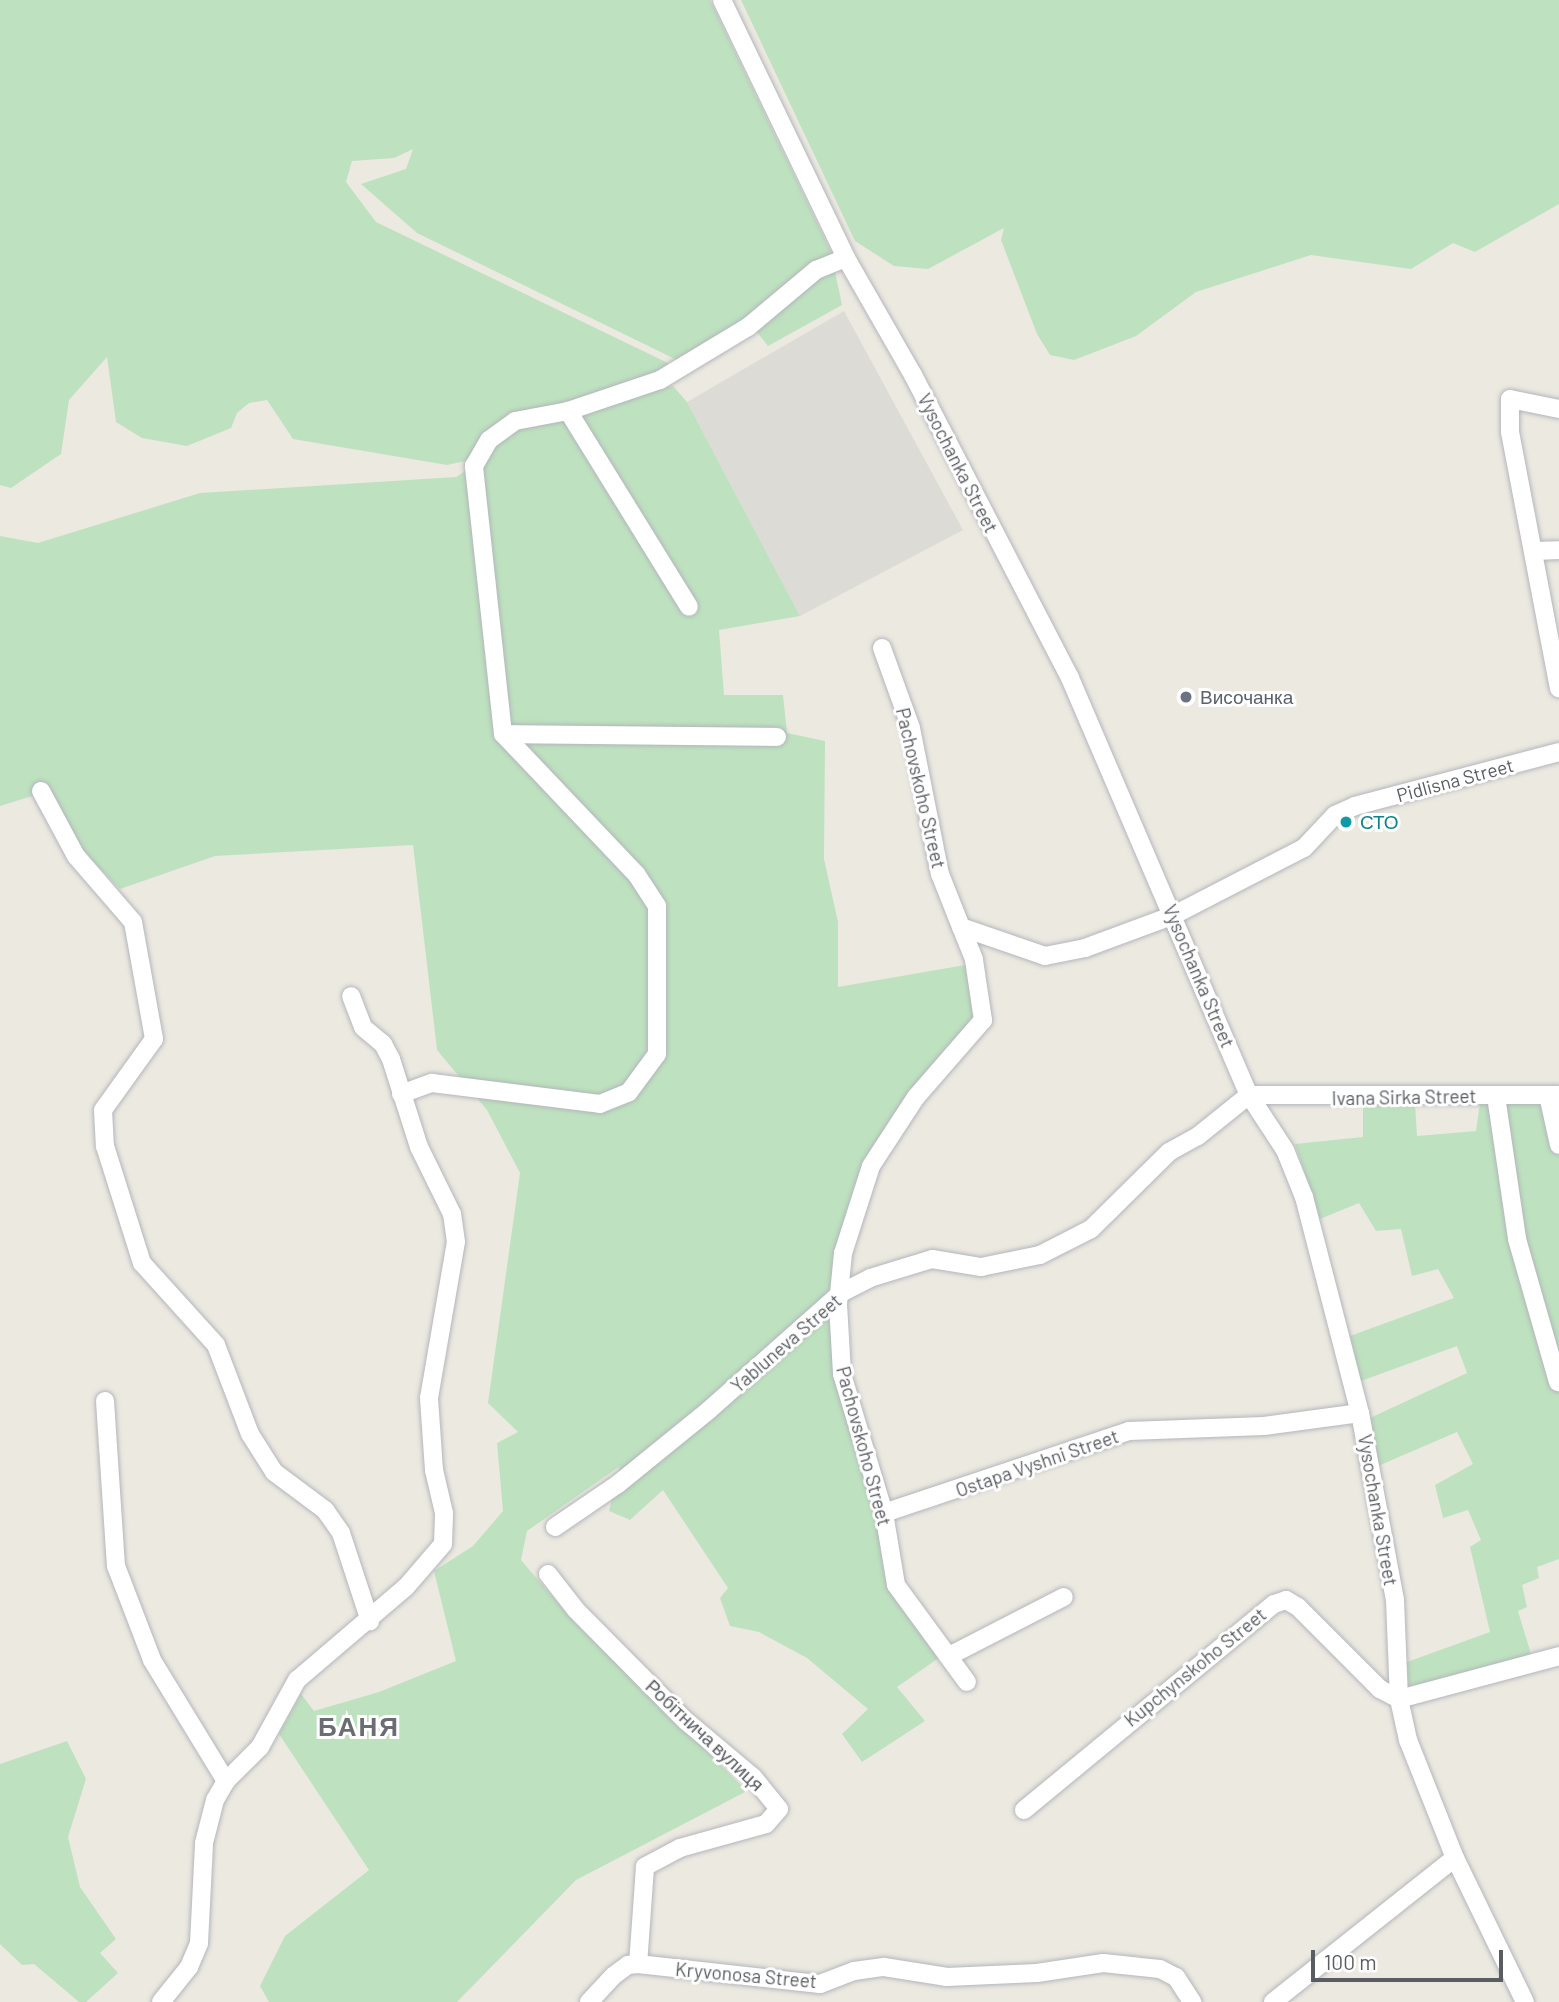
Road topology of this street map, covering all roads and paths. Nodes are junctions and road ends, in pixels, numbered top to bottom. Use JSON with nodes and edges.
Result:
{"nodes":[{"id":1,"x":722,"y":0,"type":"edge"},
{"id":2,"x":846,"y":258,"type":"junction"},
{"id":3,"x":1559,"y":409,"type":"edge"},
{"id":4,"x":568,"y":411,"type":"junction"},
{"id":5,"x":1559,"y":550,"type":"edge"},
{"id":6,"x":1534,"y":551,"type":"junction"},
{"id":7,"x":689,"y":607,"type":"dead end"},
{"id":8,"x":882,"y":648,"type":"dead end"},
{"id":9,"x":1559,"y":688,"type":"edge"},
{"id":10,"x":503,"y":734,"type":"junction"},
{"id":11,"x":777,"y":737,"type":"dead end"},
{"id":12,"x":1559,"y":752,"type":"edge"},
{"id":13,"x":41,"y":791,"type":"dead end"},
{"id":14,"x":1174,"y":915,"type":"junction"},
{"id":15,"x":961,"y":927,"type":"junction"},
{"id":16,"x":351,"y":996,"type":"dead end"},
{"id":17,"x":401,"y":1094,"type":"junction"},
{"id":18,"x":1553,"y":1095,"type":"edge"},
{"id":19,"x":1249,"y":1096,"type":"junction"},
{"id":20,"x":1496,"y":1096,"type":"junction"},
{"id":21,"x":1559,"y":1145,"type":"edge"},
{"id":22,"x":841,"y":1293,"type":"junction"},
{"id":23,"x":1558,"y":1382,"type":"edge"},
{"id":24,"x":105,"y":1401,"type":"dead end"},
{"id":25,"x":1360,"y":1413,"type":"junction"},
{"id":26,"x":884,"y":1513,"type":"junction"},
{"id":27,"x":555,"y":1527,"type":"dead end"},
{"id":28,"x":548,"y":1574,"type":"dead end"},
{"id":29,"x":1063,"y":1597,"type":"dead end"},
{"id":30,"x":370,"y":1621,"type":"junction"},
{"id":31,"x":949,"y":1656,"type":"junction"},
{"id":32,"x":1559,"y":1656,"type":"edge"},
{"id":33,"x":967,"y":1682,"type":"dead end"},
{"id":34,"x":1399,"y":1699,"type":"junction"},
{"id":35,"x":226,"y":1781,"type":"junction"},
{"id":36,"x":1024,"y":1811,"type":"dead end"},
{"id":37,"x":1455,"y":1858,"type":"junction"},
{"id":38,"x":638,"y":1964,"type":"junction"},
{"id":39,"x":1519,"y":1999,"type":"edge"},
{"id":40,"x":161,"y":2002,"type":"edge"},
{"id":41,"x":589,"y":2002,"type":"edge"},
{"id":42,"x":1192,"y":2002,"type":"edge"},
{"id":43,"x":1273,"y":2002,"type":"edge"}],
"edges":[{"from":1,"to":2,"type":"street","name":"Vysochanka Street"},
{"from":2,"to":4,"type":"street"},
{"from":2,"to":14,"type":"street","name":"Vysochanka Street"},
{"from":3,"to":6,"type":"street"},
{"from":4,"to":7,"type":"street"},
{"from":4,"to":10,"type":"street"},
{"from":5,"to":6,"type":"street"},
{"from":6,"to":9,"type":"street"},
{"from":8,"to":15,"type":"street","name":"Pachovskoho Street"},
{"from":10,"to":11,"type":"street"},
{"from":10,"to":17,"type":"street"},
{"from":12,"to":14,"type":"street","name":"Pidlisna Street"},
{"from":13,"to":30,"type":"street"},
{"from":14,"to":15,"type":"street"},
{"from":14,"to":19,"type":"street","name":"Vysochanka Street"},
{"from":15,"to":22,"type":"street","name":"Pachovskoho Street"},
{"from":16,"to":17,"type":"street"},
{"from":17,"to":30,"type":"street"},
{"from":18,"to":20,"type":"street","name":"Ivana Sirka Street"},
{"from":18,"to":21,"type":"street"},
{"from":19,"to":20,"type":"street","name":"Ivana Sirka Street"},
{"from":19,"to":22,"type":"street","name":"Yabluneva Street"},
{"from":19,"to":25,"type":"street","name":"Vysochanka Street"},
{"from":20,"to":23,"type":"street"},
{"from":22,"to":26,"type":"street","name":"Pachovskoho Street"},
{"from":22,"to":27,"type":"street","name":"Yabluneva Street"},
{"from":24,"to":35,"type":"street"},
{"from":25,"to":26,"type":"street","name":"Ostapa Vyshni Street"},
{"from":25,"to":34,"type":"street","name":"Vysochanka Street"},
{"from":26,"to":31,"type":"street","name":"Pachovskoho Street"},
{"from":28,"to":38,"type":"street","name":"Робітнича вулиця"},
{"from":29,"to":31,"type":"street"},
{"from":30,"to":35,"type":"street"},
{"from":31,"to":33,"type":"street","name":"Pachovskoho Street"},
{"from":32,"to":34,"type":"street"},
{"from":34,"to":36,"type":"street","name":"Kupchynskoho Street"},
{"from":34,"to":37,"type":"street","name":"Vysochanka Street"},
{"from":35,"to":40,"type":"street"},
{"from":37,"to":39,"type":"street","name":"Vysochanka Street"},
{"from":37,"to":43,"type":"street"},
{"from":38,"to":41,"type":"street"},
{"from":38,"to":42,"type":"street","name":"Kryvonosa Street"}]}
